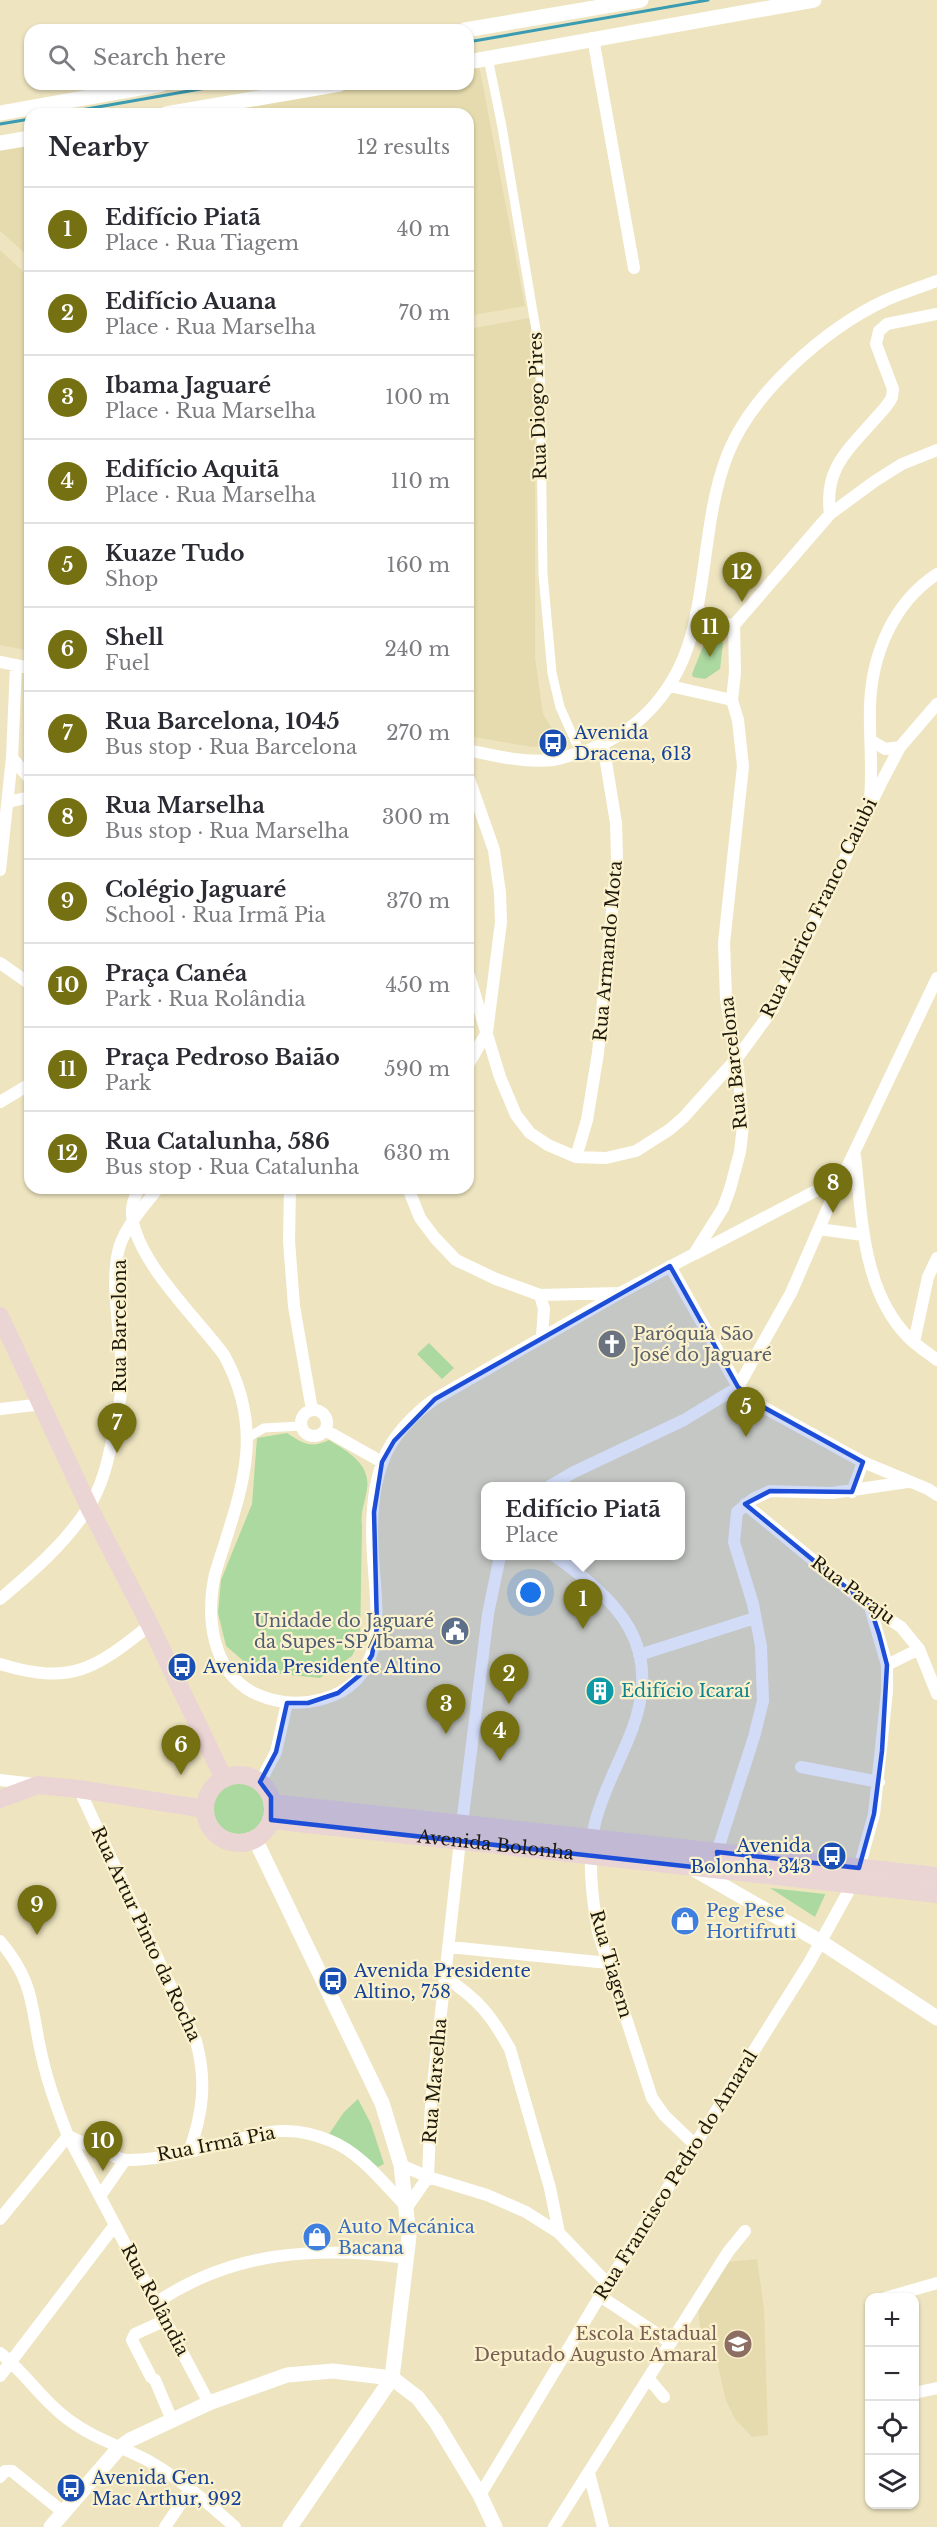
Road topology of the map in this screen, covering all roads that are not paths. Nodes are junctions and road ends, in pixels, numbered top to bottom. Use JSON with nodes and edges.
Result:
{"nodes":[{"id":1,"x":641,"y":0,"type":"edge"},
{"id":2,"x":808,"y":1,"type":"edge"},
{"id":3,"x":474,"y":28,"type":"edge"},
{"id":4,"x":593,"y":38,"type":"junction"},
{"id":5,"x":488,"y":58,"type":"junction"},
{"id":6,"x":474,"y":61,"type":"edge"},
{"id":7,"x":128,"y":90,"type":"edge"},
{"id":8,"x":305,"y":90,"type":"edge"},
{"id":9,"x":28,"y":108,"type":"edge"},
{"id":10,"x":201,"y":108,"type":"edge"},
{"id":11,"x":24,"y":109,"type":"edge"},
{"id":12,"x":0,"y":113,"type":"edge"},
{"id":13,"x":24,"y":139,"type":"edge"},
{"id":14,"x":0,"y":143,"type":"edge"},
{"id":15,"x":634,"y":268,"type":"dead end"},
{"id":16,"x":937,"y":281,"type":"edge"},
{"id":17,"x":937,"y":314,"type":"edge"},
{"id":18,"x":937,"y":450,"type":"edge"},
{"id":19,"x":830,"y":514,"type":"junction"},
{"id":20,"x":937,"y":573,"type":"edge"},
{"id":21,"x":696,"y":613,"type":"junction"},
{"id":22,"x":734,"y":625,"type":"junction"},
{"id":23,"x":0,"y":662,"type":"edge"},
{"id":24,"x":16,"y":666,"type":"junction"},
{"id":25,"x":24,"y":667,"type":"edge"},
{"id":26,"x":670,"y":686,"type":"junction"},
{"id":27,"x":732,"y":700,"type":"junction"},
{"id":28,"x":937,"y":704,"type":"edge"},
{"id":29,"x":872,"y":741,"type":"junction"},
{"id":30,"x":603,"y":744,"type":"junction"},
{"id":31,"x":900,"y":747,"type":"junction"},
{"id":32,"x":474,"y":751,"type":"edge"},
{"id":33,"x":580,"y":752,"type":"junction"},
{"id":34,"x":12,"y":758,"type":"junction"},
{"id":35,"x":24,"y":773,"type":"edge"},
{"id":36,"x":474,"y":792,"type":"edge"},
{"id":37,"x":24,"y":798,"type":"edge"},
{"id":38,"x":8,"y":802,"type":"junction"},
{"id":39,"x":869,"y":808,"type":"junction"},
{"id":40,"x":0,"y":870,"type":"edge"},
{"id":41,"x":0,"y":963,"type":"edge"},
{"id":42,"x":937,"y":978,"type":"edge"},
{"id":43,"x":24,"y":980,"type":"edge"},
{"id":44,"x":474,"y":991,"type":"edge"},
{"id":45,"x":487,"y":1032,"type":"junction"},
{"id":46,"x":474,"y":1055,"type":"edge"},
{"id":47,"x":736,"y":1058,"type":"junction"},
{"id":48,"x":24,"y":1088,"type":"edge"},
{"id":49,"x":0,"y":1102,"type":"edge"},
{"id":50,"x":855,"y":1155,"type":"junction"},
{"id":51,"x":576,"y":1157,"type":"junction"},
{"id":52,"x":844,"y":1176,"type":"junction"},
{"id":53,"x":137,"y":1194,"type":"edge"},
{"id":54,"x":154,"y":1194,"type":"edge"},
{"id":55,"x":290,"y":1194,"type":"edge"},
{"id":56,"x":410,"y":1194,"type":"edge"},
{"id":57,"x":134,"y":1222,"type":"junction"},
{"id":58,"x":819,"y":1229,"type":"junction"},
{"id":59,"x":863,"y":1235,"type":"junction"},
{"id":60,"x":694,"y":1254,"type":"junction"},
{"id":61,"x":937,"y":1258,"type":"edge"},
{"id":62,"x":670,"y":1266,"type":"junction"},
{"id":63,"x":620,"y":1293,"type":"junction"},
{"id":64,"x":540,"y":1295,"type":"junction"},
{"id":65,"x":0,"y":1316,"type":"edge"},
{"id":66,"x":542,"y":1336,"type":"junction"},
{"id":67,"x":914,"y":1342,"type":"junction"},
{"id":68,"x":937,"y":1360,"type":"edge"},
{"id":69,"x":738,"y":1387,"type":"junction"},
{"id":70,"x":43,"y":1404,"type":"junction"},
{"id":71,"x":0,"y":1409,"type":"edge"},
{"id":72,"x":312,"y":1410,"type":"junction"},
{"id":73,"x":300,"y":1426,"type":"junction"},
{"id":74,"x":325,"y":1430,"type":"junction"},
{"id":75,"x":247,"y":1438,"type":"junction"},
{"id":76,"x":382,"y":1462,"type":"junction"},
{"id":77,"x":863,"y":1462,"type":"junction"},
{"id":78,"x":557,"y":1482,"type":"edge"},
{"id":79,"x":907,"y":1482,"type":"junction"},
{"id":80,"x":852,"y":1492,"type":"junction"},
{"id":81,"x":937,"y":1496,"type":"edge"},
{"id":82,"x":745,"y":1504,"type":"junction"},
{"id":83,"x":89,"y":1507,"type":"junction"},
{"id":84,"x":500,"y":1560,"type":"edge"},
{"id":85,"x":560,"y":1560,"type":"edge"},
{"id":86,"x":0,"y":1599,"type":"edge"},
{"id":87,"x":870,"y":1607,"type":"junction"},
{"id":88,"x":755,"y":1618,"type":"junction"},
{"id":89,"x":150,"y":1625,"type":"junction"},
{"id":90,"x":919,"y":1649,"type":"junction"},
{"id":91,"x":639,"y":1655,"type":"junction"},
{"id":92,"x":0,"y":1664,"type":"edge"},
{"id":93,"x":887,"y":1665,"type":"junction"},
{"id":94,"x":937,"y":1694,"type":"edge"},
{"id":95,"x":287,"y":1703,"type":"junction"},
{"id":96,"x":801,"y":1767,"type":"dead end"},
{"id":97,"x":224,"y":1779,"type":"junction"},
{"id":98,"x":0,"y":1780,"type":"edge"},
{"id":99,"x":260,"y":1782,"type":"junction"},
{"id":100,"x":879,"y":1782,"type":"junction"},
{"id":101,"x":38,"y":1785,"type":"junction"},
{"id":102,"x":79,"y":1789,"type":"junction"},
{"id":103,"x":0,"y":1798,"type":"edge"},
{"id":104,"x":205,"y":1809,"type":"junction"},
{"id":105,"x":272,"y":1812,"type":"junction"},
{"id":106,"x":461,"y":1832,"type":"junction"},
{"id":107,"x":255,"y":1839,"type":"junction"},
{"id":108,"x":593,"y":1847,"type":"junction"},
{"id":109,"x":720,"y":1869,"type":"junction"},
{"id":110,"x":855,"y":1876,"type":"junction"},
{"id":111,"x":937,"y":1876,"type":"edge"},
{"id":112,"x":937,"y":1894,"type":"edge"},
{"id":113,"x":0,"y":1941,"type":"edge"},
{"id":114,"x":820,"y":1942,"type":"junction"},
{"id":115,"x":449,"y":1947,"type":"junction"},
{"id":116,"x":608,"y":1963,"type":"junction"},
{"id":117,"x":446,"y":1978,"type":"junction"},
{"id":118,"x":937,"y":2018,"type":"edge"},
{"id":119,"x":68,"y":2136,"type":"junction"},
{"id":120,"x":695,"y":2145,"type":"junction"},
{"id":121,"x":189,"y":2152,"type":"junction"},
{"id":122,"x":125,"y":2160,"type":"junction"},
{"id":123,"x":401,"y":2165,"type":"junction"},
{"id":124,"x":428,"y":2177,"type":"junction"},
{"id":125,"x":100,"y":2196,"type":"junction"},
{"id":126,"x":407,"y":2206,"type":"junction"},
{"id":127,"x":0,"y":2219,"type":"edge"},
{"id":128,"x":115,"y":2225,"type":"junction"},
{"id":129,"x":745,"y":2231,"type":"dead end"},
{"id":130,"x":559,"y":2233,"type":"junction"},
{"id":131,"x":406,"y":2258,"type":"junction"},
{"id":132,"x":937,"y":2283,"type":"edge"},
{"id":133,"x":608,"y":2284,"type":"junction"},
{"id":134,"x":902,"y":2293,"type":"edge"},
{"id":135,"x":600,"y":2296,"type":"junction"},
{"id":136,"x":157,"y":2302,"type":"junction"},
{"id":137,"x":166,"y":2320,"type":"junction"},
{"id":138,"x":671,"y":2343,"type":"junction"},
{"id":139,"x":0,"y":2353,"type":"edge"},
{"id":140,"x":11,"y":2361,"type":"junction"},
{"id":141,"x":0,"y":2376,"type":"edge"},
{"id":142,"x":392,"y":2378,"type":"junction"},
{"id":143,"x":649,"y":2379,"type":"junction"},
{"id":144,"x":937,"y":2388,"type":"edge"},
{"id":145,"x":919,"y":2392,"type":"edge"},
{"id":146,"x":663,"y":2397,"type":"dead end"},
{"id":147,"x":209,"y":2403,"type":"junction"},
{"id":148,"x":172,"y":2420,"type":"junction"},
{"id":149,"x":119,"y":2448,"type":"junction"},
{"id":150,"x":589,"y":2473,"type":"junction"},
{"id":151,"x":0,"y":2477,"type":"edge"},
{"id":152,"x":190,"y":2490,"type":"junction"},
{"id":153,"x":480,"y":2495,"type":"junction"},
{"id":154,"x":63,"y":2512,"type":"junction"},
{"id":155,"x":51,"y":2527,"type":"edge"},
{"id":156,"x":165,"y":2527,"type":"edge"},
{"id":157,"x":235,"y":2527,"type":"edge"},
{"id":158,"x":290,"y":2527,"type":"edge"},
{"id":159,"x":495,"y":2527,"type":"edge"},
{"id":160,"x":554,"y":2527,"type":"edge"},
{"id":161,"x":603,"y":2527,"type":"edge"}],
"edges":[{"from":1,"to":3,"type":"street"},
{"from":2,"to":4,"type":"street"},
{"from":4,"to":5,"type":"street"},
{"from":4,"to":15,"type":"street"},
{"from":5,"to":6,"type":"street"},
{"from":5,"to":33,"type":"street","name":"Rua Diogo Pires"},
{"from":7,"to":9,"type":"street"},
{"from":8,"to":10,"type":"street"},
{"from":11,"to":12,"type":"street"},
{"from":13,"to":14,"type":"street"},
{"from":16,"to":21,"type":"street"},
{"from":17,"to":19,"type":"street"},
{"from":18,"to":19,"type":"street"},
{"from":19,"to":22,"type":"street"},
{"from":20,"to":29,"type":"street"},
{"from":21,"to":22,"type":"street"},
{"from":21,"to":26,"type":"street"},
{"from":22,"to":27,"type":"street","name":"Rua Barcelona"},
{"from":23,"to":24,"type":"street"},
{"from":24,"to":25,"type":"street"},
{"from":24,"to":34,"type":"street"},
{"from":26,"to":27,"type":"street"},
{"from":26,"to":30,"type":"street"},
{"from":27,"to":47,"type":"street","name":"Rua Barcelona"},
{"from":28,"to":31,"type":"street","name":"Rua Alarico Franco Caiubi"},
{"from":29,"to":31,"type":"street"},
{"from":29,"to":39,"type":"street"},
{"from":30,"to":33,"type":"street"},
{"from":30,"to":51,"type":"street","name":"Rua Armando Mota"},
{"from":31,"to":39,"type":"street","name":"Rua Alarico Franco Caiubi"},
{"from":32,"to":33,"type":"street"},
{"from":34,"to":35,"type":"street"},
{"from":34,"to":38,"type":"street"},
{"from":36,"to":45,"type":"street"},
{"from":37,"to":38,"type":"street"},
{"from":38,"to":40,"type":"street"},
{"from":39,"to":47,"type":"street","name":"Rua Alarico Franco Caiubi"},
{"from":41,"to":43,"type":"street"},
{"from":42,"to":50,"type":"street"},
{"from":44,"to":45,"type":"street","name":"Rua Alarico Franco Caiubi"},
{"from":45,"to":46,"type":"street"},
{"from":45,"to":51,"type":"street","name":"Rua Alarico Franco Caiubi"},
{"from":47,"to":51,"type":"street","name":"Rua Alarico Franco Caiubi"},
{"from":47,"to":60,"type":"street","name":"Rua Barcelona"},
{"from":48,"to":49,"type":"street"},
{"from":50,"to":52,"type":"street"},
{"from":50,"to":59,"type":"street"},
{"from":52,"to":58,"type":"street"},
{"from":52,"to":60,"type":"street"},
{"from":53,"to":57,"type":"street"},
{"from":54,"to":57,"type":"street","name":"Rua Barcelona"},
{"from":55,"to":72,"type":"street"},
{"from":56,"to":64,"type":"street"},
{"from":57,"to":75,"type":"street"},
{"from":57,"to":83,"type":"street","name":"Rua Barcelona"},
{"from":58,"to":59,"type":"street"},
{"from":58,"to":69,"type":"street"},
{"from":59,"to":67,"type":"street"},
{"from":60,"to":62,"type":"street"},
{"from":61,"to":67,"type":"street"},
{"from":62,"to":63,"type":"street"},
{"from":62,"to":69,"type":"street"},
{"from":63,"to":64,"type":"street"},
{"from":63,"to":66,"type":"street"},
{"from":64,"to":66,"type":"street"},
{"from":65,"to":70,"type":"main road"},
{"from":66,"to":76,"type":"street"},
{"from":67,"to":68,"type":"street"},
{"from":69,"to":77,"type":"street"},
{"from":69,"to":78,"type":"street"},
{"from":70,"to":71,"type":"street"},
{"from":70,"to":83,"type":"main road"},
{"from":72,"to":73,"type":"street"},
{"from":72,"to":74,"type":"street"},
{"from":73,"to":74,"type":"street"},
{"from":73,"to":75,"type":"street"},
{"from":74,"to":76,"type":"street"},
{"from":75,"to":95,"type":"street"},
{"from":76,"to":95,"type":"street"},
{"from":77,"to":79,"type":"street"},
{"from":77,"to":80,"type":"street"},
{"from":79,"to":80,"type":"street"},
{"from":79,"to":81,"type":"street"},
{"from":80,"to":82,"type":"street"},
{"from":82,"to":87,"type":"street","name":"Rua Paraju"},
{"from":82,"to":88,"type":"street"},
{"from":83,"to":86,"type":"street","name":"Rua Barcelona"},
{"from":83,"to":89,"type":"main road"},
{"from":84,"to":106,"type":"street","name":"Rua Marselha"},
{"from":85,"to":91,"type":"street","name":"Rua Tiagem"},
{"from":87,"to":90,"type":"street","name":"Rua Paraju"},
{"from":87,"to":93,"type":"street","name":"Rua Francisco Pedro do Amaral"},
{"from":88,"to":91,"type":"street"},
{"from":88,"to":109,"type":"street"},
{"from":89,"to":92,"type":"street"},
{"from":89,"to":97,"type":"main road"},
{"from":90,"to":93,"type":"street"},
{"from":90,"to":94,"type":"street","name":"Rua Paraju"},
{"from":91,"to":108,"type":"street","name":"Rua Tiagem"},
{"from":93,"to":100,"type":"street","name":"Rua Francisco Pedro do Amaral"},
{"from":95,"to":99,"type":"street"},
{"from":96,"to":100,"type":"street"},
{"from":97,"to":99,"type":"main road"},
{"from":97,"to":104,"type":"main road"},
{"from":98,"to":101,"type":"street"},
{"from":99,"to":105,"type":"main road"},
{"from":100,"to":110,"type":"street","name":"Rua Francisco Pedro do Amaral"},
{"from":101,"to":102,"type":"main road"},
{"from":101,"to":103,"type":"main road"},
{"from":102,"to":104,"type":"main road"},
{"from":102,"to":121,"type":"street","name":"Rua Artur Pinto da Rocha"},
{"from":104,"to":107,"type":"main road"},
{"from":105,"to":106,"type":"main road","name":"Avenida Bolonha"},
{"from":105,"to":107,"type":"main road"},
{"from":106,"to":108,"type":"main road","name":"Avenida Bolonha"},
{"from":106,"to":115,"type":"street","name":"Rua Marselha"},
{"from":107,"to":123,"type":"street"},
{"from":108,"to":109,"type":"main road","name":"Avenida Bolonha"},
{"from":108,"to":109,"type":"main road","name":"Avenida Bolonha"},
{"from":108,"to":116,"type":"street","name":"Rua Tiagem"},
{"from":109,"to":110,"type":"main road","name":"Avenida Bolonha"},
{"from":109,"to":114,"type":"street"},
{"from":110,"to":111,"type":"main road","name":"Avenida Bolonha"},
{"from":110,"to":112,"type":"main road","name":"Avenida Bolonha"},
{"from":110,"to":114,"type":"street","name":"Rua Francisco Pedro do Amaral"},
{"from":113,"to":119,"type":"street"},
{"from":114,"to":118,"type":"street"},
{"from":114,"to":120,"type":"street","name":"Rua Francisco Pedro do Amaral"},
{"from":115,"to":116,"type":"street"},
{"from":115,"to":117,"type":"street","name":"Rua Marselha"},
{"from":116,"to":120,"type":"street","name":"Rua Tiagem"},
{"from":117,"to":124,"type":"street","name":"Rua Marselha"},
{"from":117,"to":130,"type":"street"},
{"from":119,"to":122,"type":"street","name":"Rua Irmã Pia"},
{"from":119,"to":125,"type":"street","name":"Rua Rolândia"},
{"from":119,"to":127,"type":"street"},
{"from":120,"to":133,"type":"street","name":"Rua Francisco Pedro do Amaral"},
{"from":121,"to":122,"type":"street","name":"Rua Irmã Pia"},
{"from":121,"to":126,"type":"street","name":"Rua Irmã Pia"},
{"from":122,"to":125,"type":"street"},
{"from":123,"to":124,"type":"street"},
{"from":123,"to":126,"type":"street"},
{"from":124,"to":126,"type":"street"},
{"from":124,"to":130,"type":"street"},
{"from":125,"to":128,"type":"street","name":"Rua Rolândia"},
{"from":126,"to":131,"type":"street"},
{"from":128,"to":136,"type":"street","name":"Rua Rolândia"},
{"from":128,"to":140,"type":"street"},
{"from":129,"to":138,"type":"street"},
{"from":130,"to":133,"type":"street"},
{"from":131,"to":136,"type":"street"},
{"from":131,"to":142,"type":"street"},
{"from":132,"to":134,"type":"street"},
{"from":133,"to":135,"type":"street","name":"Rua Francisco Pedro do Amaral"},
{"from":135,"to":138,"type":"street"},
{"from":135,"to":153,"type":"street","name":"Rua Francisco Pedro do Amaral"},
{"from":136,"to":137,"type":"street","name":"Rua Rolândia"},
{"from":137,"to":147,"type":"street","name":"Rua Rolândia"},
{"from":137,"to":148,"type":"street"},
{"from":138,"to":143,"type":"street"},
{"from":139,"to":140,"type":"street"},
{"from":140,"to":141,"type":"street"},
{"from":140,"to":149,"type":"street"},
{"from":142,"to":147,"type":"street"},
{"from":142,"to":153,"type":"street"},
{"from":142,"to":158,"type":"street"},
{"from":143,"to":146,"type":"street"},
{"from":143,"to":150,"type":"street"},
{"from":144,"to":145,"type":"street"},
{"from":147,"to":148,"type":"street"},
{"from":148,"to":149,"type":"street"},
{"from":149,"to":152,"type":"street"},
{"from":149,"to":154,"type":"street"},
{"from":150,"to":160,"type":"street"},
{"from":150,"to":161,"type":"street"},
{"from":151,"to":154,"type":"street"},
{"from":152,"to":156,"type":"street"},
{"from":152,"to":157,"type":"street"},
{"from":153,"to":159,"type":"street"},
{"from":154,"to":155,"type":"street"}]}
